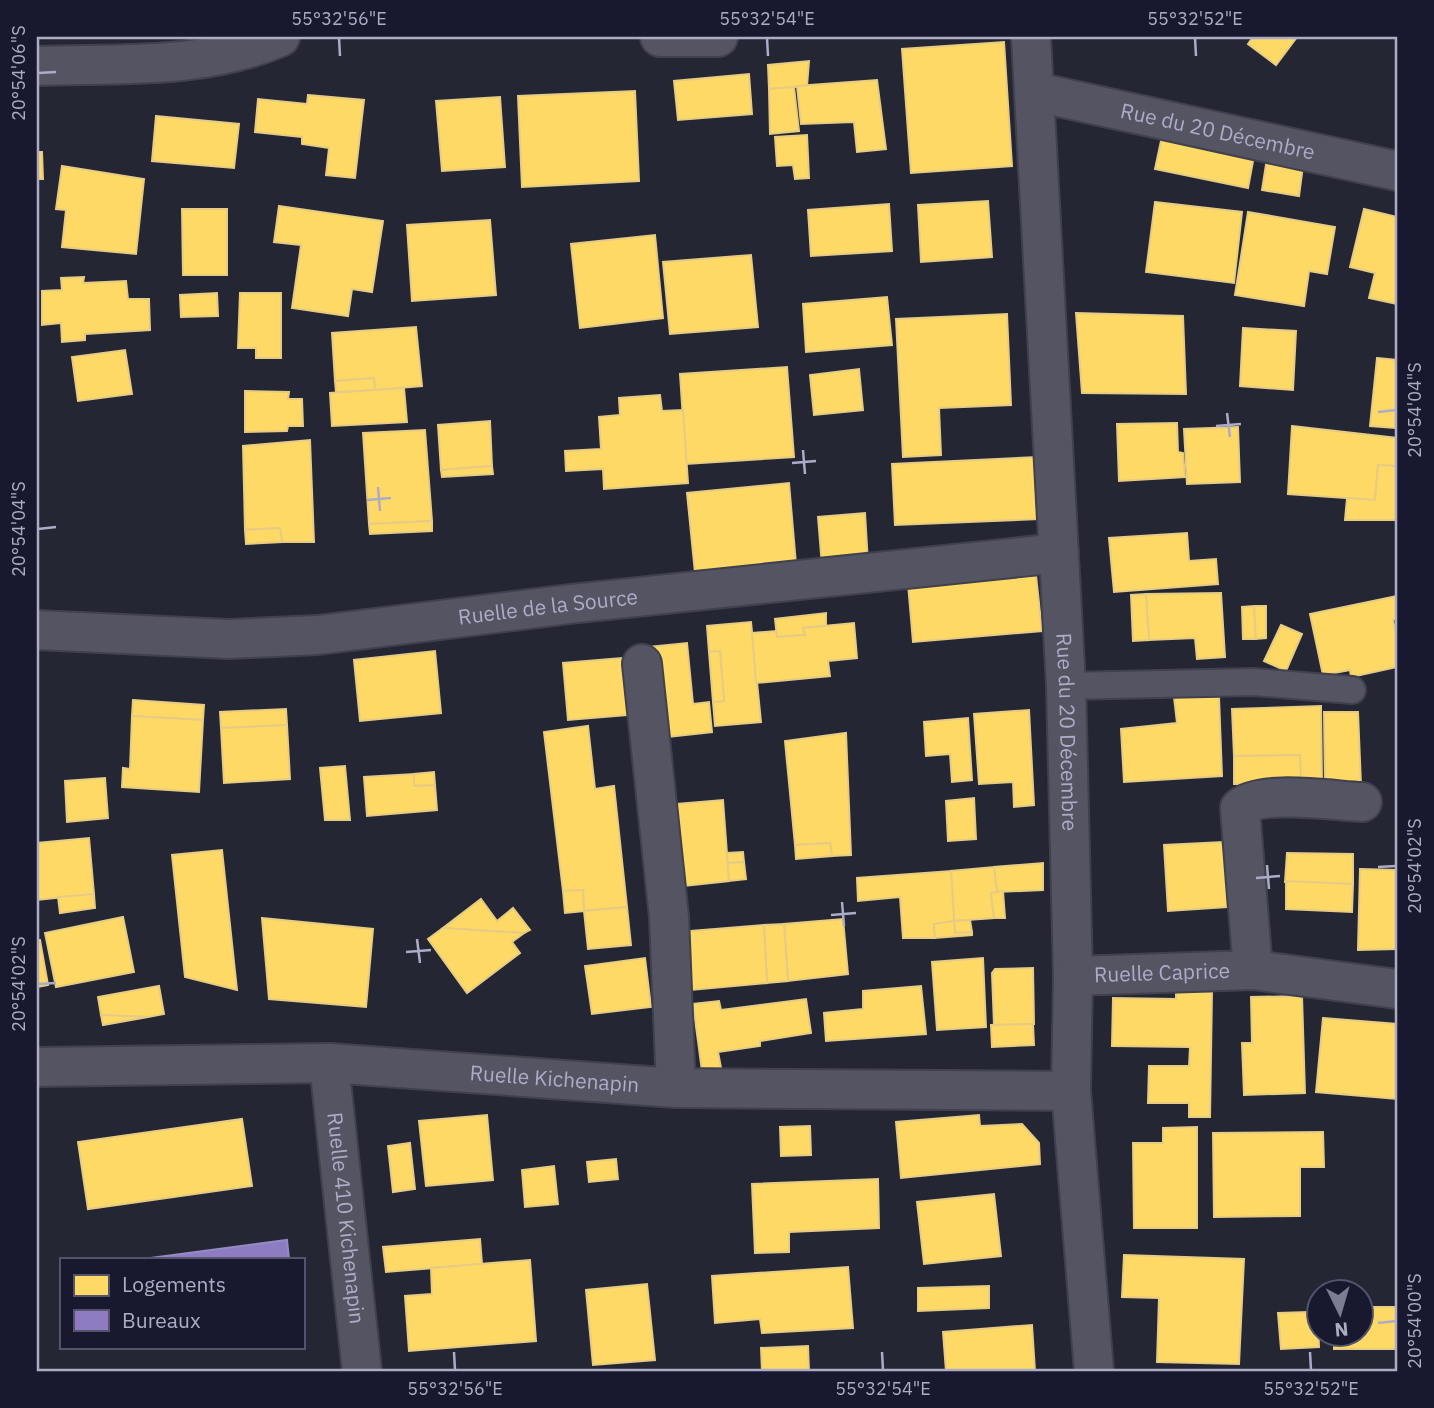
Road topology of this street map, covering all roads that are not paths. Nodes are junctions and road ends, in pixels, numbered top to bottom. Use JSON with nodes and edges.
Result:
{"nodes":[{"id":1,"x":280,"y":37,"type":"edge"},
{"id":2,"x":660,"y":37,"type":"edge"},
{"id":3,"x":718,"y":37,"type":"edge"},
{"id":4,"x":1031,"y":37,"type":"edge"},
{"id":5,"x":37,"y":66,"type":"edge"},
{"id":6,"x":1036,"y":92,"type":"junction"},
{"id":7,"x":1397,"y":171,"type":"edge"},
{"id":8,"x":1059,"y":553,"type":"junction"},
{"id":9,"x":37,"y":630,"type":"edge"},
{"id":10,"x":642,"y":664,"type":"dead end"},
{"id":11,"x":1066,"y":686,"type":"junction"},
{"id":12,"x":1352,"y":690,"type":"dead end"},
{"id":13,"x":1362,"y":802,"type":"dead end"},
{"id":14,"x":1253,"y":970,"type":"junction"},
{"id":15,"x":1073,"y":976,"type":"junction"},
{"id":16,"x":1397,"y":989,"type":"edge"},
{"id":17,"x":329,"y":1063,"type":"junction"},
{"id":18,"x":37,"y":1067,"type":"edge"},
{"id":19,"x":676,"y":1088,"type":"junction"},
{"id":20,"x":1071,"y":1091,"type":"junction"},
{"id":21,"x":362,"y":1371,"type":"edge"},
{"id":22,"x":1094,"y":1371,"type":"edge"}],
"edges":[{"from":1,"to":5,"type":"street"},
{"from":2,"to":3,"type":"street"},
{"from":4,"to":6,"type":"street","name":"Rue du 20 Décembre"},
{"from":6,"to":7,"type":"street","name":"Rue du 20 Décembre"},
{"from":6,"to":8,"type":"street","name":"Rue du 20 Décembre"},
{"from":8,"to":9,"type":"street","name":"Ruelle de la Source"},
{"from":8,"to":11,"type":"street","name":"Rue du 20 Décembre"},
{"from":10,"to":19,"type":"street"},
{"from":11,"to":12,"type":"lane"},
{"from":11,"to":15,"type":"street","name":"Rue du 20 Décembre"},
{"from":13,"to":14,"type":"street","name":"Ruelle Caprice"},
{"from":14,"to":15,"type":"street","name":"Ruelle Caprice"},
{"from":14,"to":16,"type":"street","name":"Ruelle Caprice"},
{"from":15,"to":20,"type":"street","name":"Rue du 20 Décembre"},
{"from":17,"to":18,"type":"street","name":"Ruelle Kichenapin"},
{"from":17,"to":19,"type":"street","name":"Ruelle Kichenapin"},
{"from":17,"to":21,"type":"street","name":"Ruelle 410 Kichenapin"},
{"from":19,"to":20,"type":"street","name":"Ruelle Kichenapin"},
{"from":20,"to":22,"type":"street","name":"Rue du 20 Décembre"}]}
